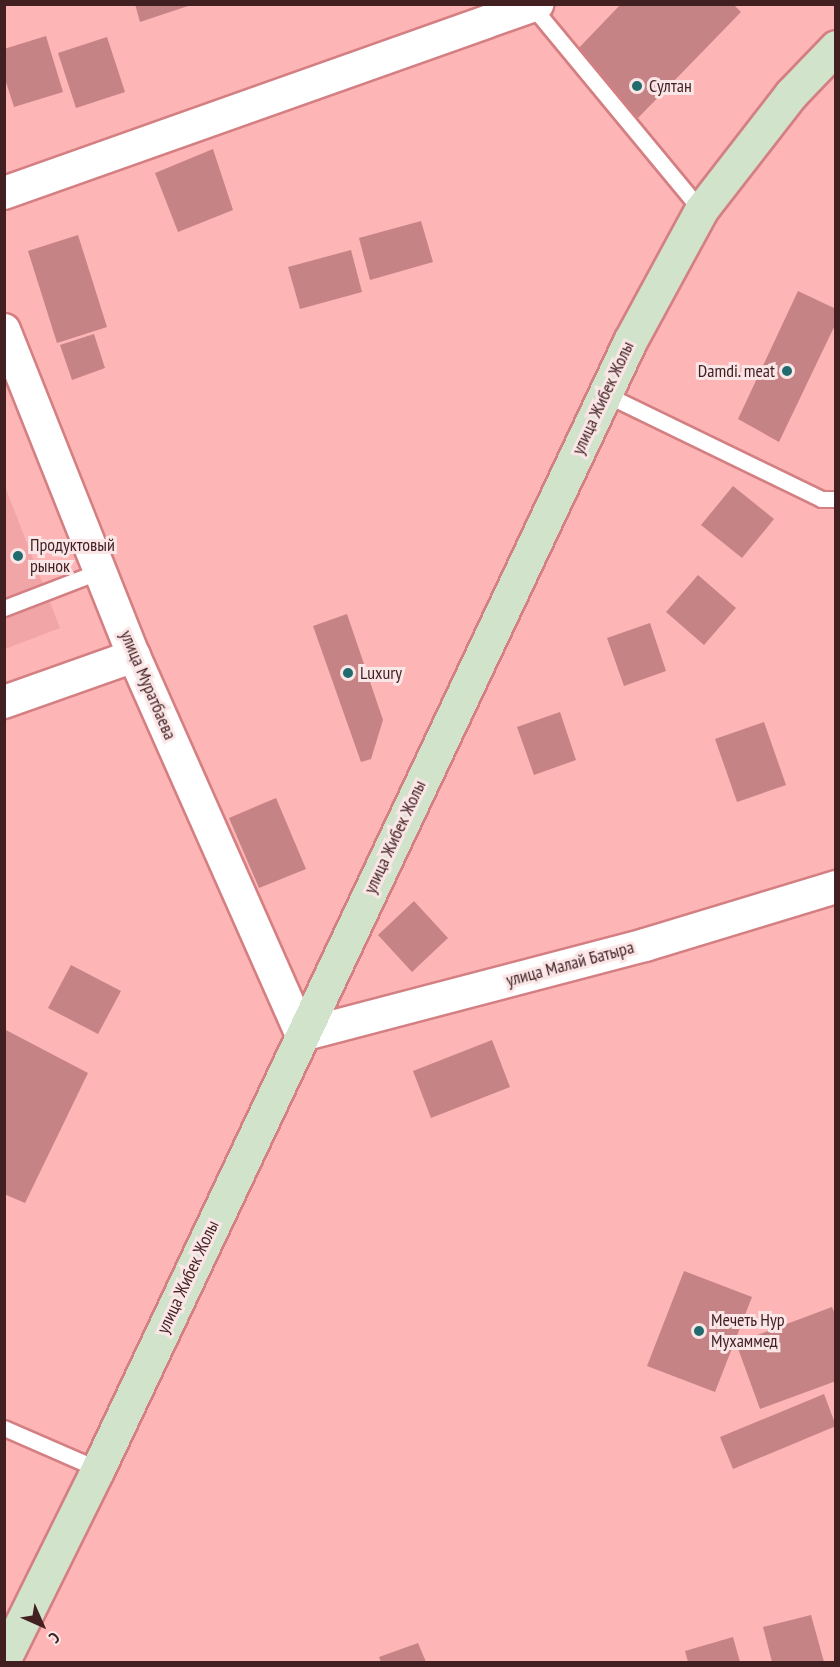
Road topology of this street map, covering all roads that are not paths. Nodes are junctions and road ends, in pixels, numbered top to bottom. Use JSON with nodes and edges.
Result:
{"nodes":[{"id":1,"x":534,"y":5,"type":"edge"},
{"id":2,"x":836,"y":47,"type":"edge"},
{"id":3,"x":4,"y":193,"type":"edge"},
{"id":4,"x":701,"y":210,"type":"junction"},
{"id":5,"x":4,"y":330,"type":"edge"},
{"id":6,"x":13,"y":378,"type":"edge"},
{"id":7,"x":605,"y":394,"type":"junction"},
{"id":8,"x":836,"y":499,"type":"edge"},
{"id":9,"x":100,"y":571,"type":"junction"},
{"id":10,"x":4,"y":608,"type":"edge"},
{"id":11,"x":134,"y":656,"type":"junction"},
{"id":12,"x":4,"y":702,"type":"edge"},
{"id":13,"x":836,"y":887,"type":"edge"},
{"id":14,"x":302,"y":1035,"type":"junction"},
{"id":15,"x":4,"y":1428,"type":"edge"},
{"id":16,"x":98,"y":1469,"type":"junction"},
{"id":17,"x":4,"y":1659,"type":"edge"}],
"edges":[{"from":1,"to":3,"type":"street"},
{"from":1,"to":4,"type":"lane"},
{"from":2,"to":4,"type":"main road","name":"улица Жибек Жолы"},
{"from":4,"to":7,"type":"main road","name":"улица Жибек Жолы"},
{"from":5,"to":6,"type":"street","name":"улица Муратбаева"},
{"from":6,"to":9,"type":"street","name":"улица Муратбаева"},
{"from":7,"to":8,"type":"lane"},
{"from":7,"to":14,"type":"main road","name":"улица Жибек Жолы"},
{"from":9,"to":10,"type":"lane"},
{"from":9,"to":11,"type":"street","name":"улица Муратбаева"},
{"from":11,"to":12,"type":"street"},
{"from":11,"to":14,"type":"street","name":"улица Муратбаева"},
{"from":13,"to":14,"type":"street","name":"улица Малай Батыра"},
{"from":14,"to":16,"type":"main road","name":"улица Жибек Жолы"},
{"from":15,"to":16,"type":"lane"},
{"from":16,"to":17,"type":"main road","name":"улица Жибек Жолы"}]}
